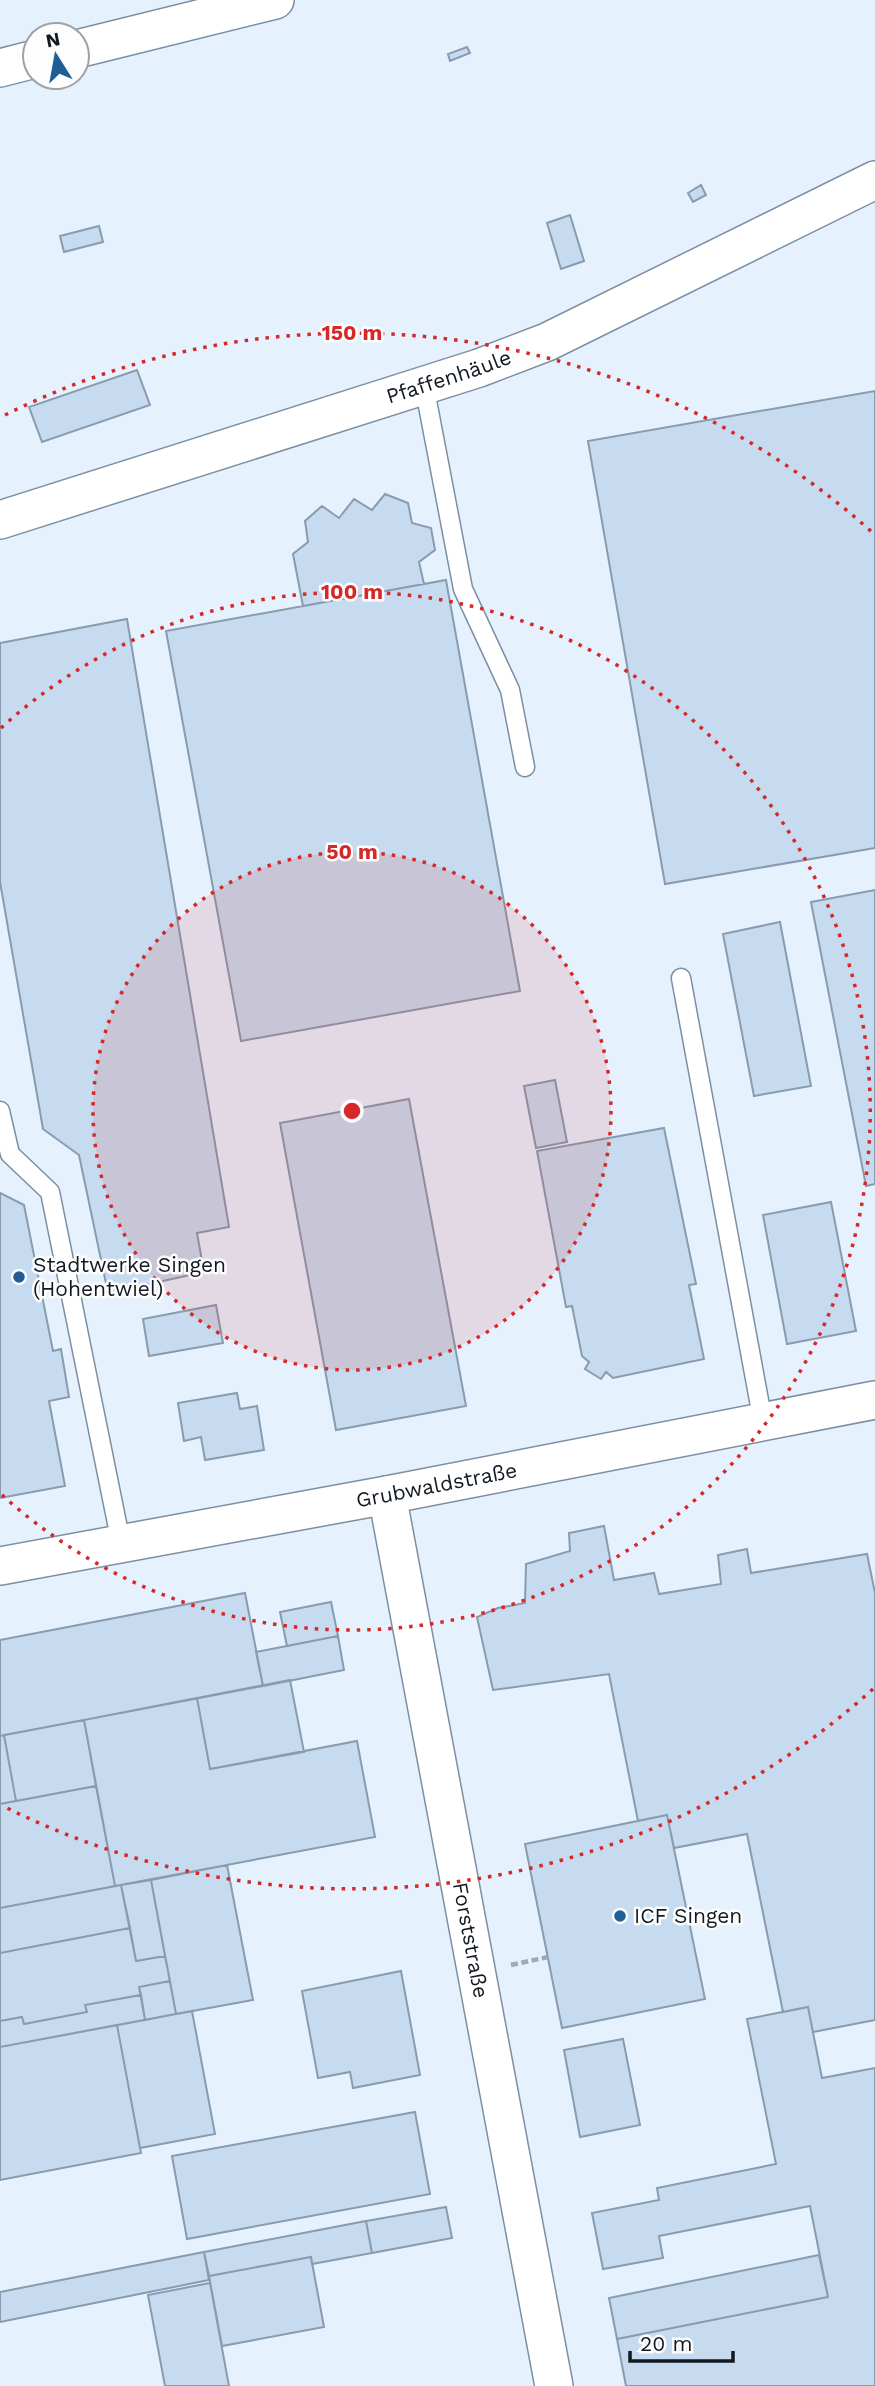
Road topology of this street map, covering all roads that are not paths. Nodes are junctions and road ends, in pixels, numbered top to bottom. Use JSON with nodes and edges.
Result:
{"nodes":[{"id":1,"x":275,"y":0,"type":"edge"},
{"id":2,"x":91,"y":46,"type":"edge"},
{"id":3,"x":21,"y":63,"type":"edge"},
{"id":4,"x":0,"y":68,"type":"edge"},
{"id":5,"x":875,"y":180,"type":"edge"},
{"id":6,"x":424,"y":386,"type":"junction"},
{"id":7,"x":0,"y":520,"type":"edge"},
{"id":8,"x":525,"y":767,"type":"dead end"},
{"id":9,"x":681,"y":978,"type":"dead end"},
{"id":10,"x":0,"y":1111,"type":"edge"},
{"id":11,"x":875,"y":1400,"type":"edge"},
{"id":12,"x":763,"y":1422,"type":"junction"},
{"id":13,"x":387,"y":1495,"type":"junction"},
{"id":14,"x":121,"y":1543,"type":"junction"},
{"id":15,"x":0,"y":1566,"type":"edge"},
{"id":16,"x":554,"y":2386,"type":"edge"}],
"edges":[{"from":1,"to":2,"type":"street"},
{"from":3,"to":4,"type":"street"},
{"from":5,"to":6,"type":"street","name":"Pfaffenhäule"},
{"from":6,"to":7,"type":"street","name":"Pfaffenhäule"},
{"from":6,"to":8,"type":"lane"},
{"from":9,"to":12,"type":"lane"},
{"from":10,"to":14,"type":"lane"},
{"from":11,"to":12,"type":"street","name":"Grubwaldstraße"},
{"from":12,"to":13,"type":"street","name":"Grubwaldstraße"},
{"from":13,"to":14,"type":"street","name":"Grubwaldstraße"},
{"from":13,"to":16,"type":"street","name":"Forststraße"},
{"from":14,"to":15,"type":"street","name":"Grubwaldstraße"}]}
